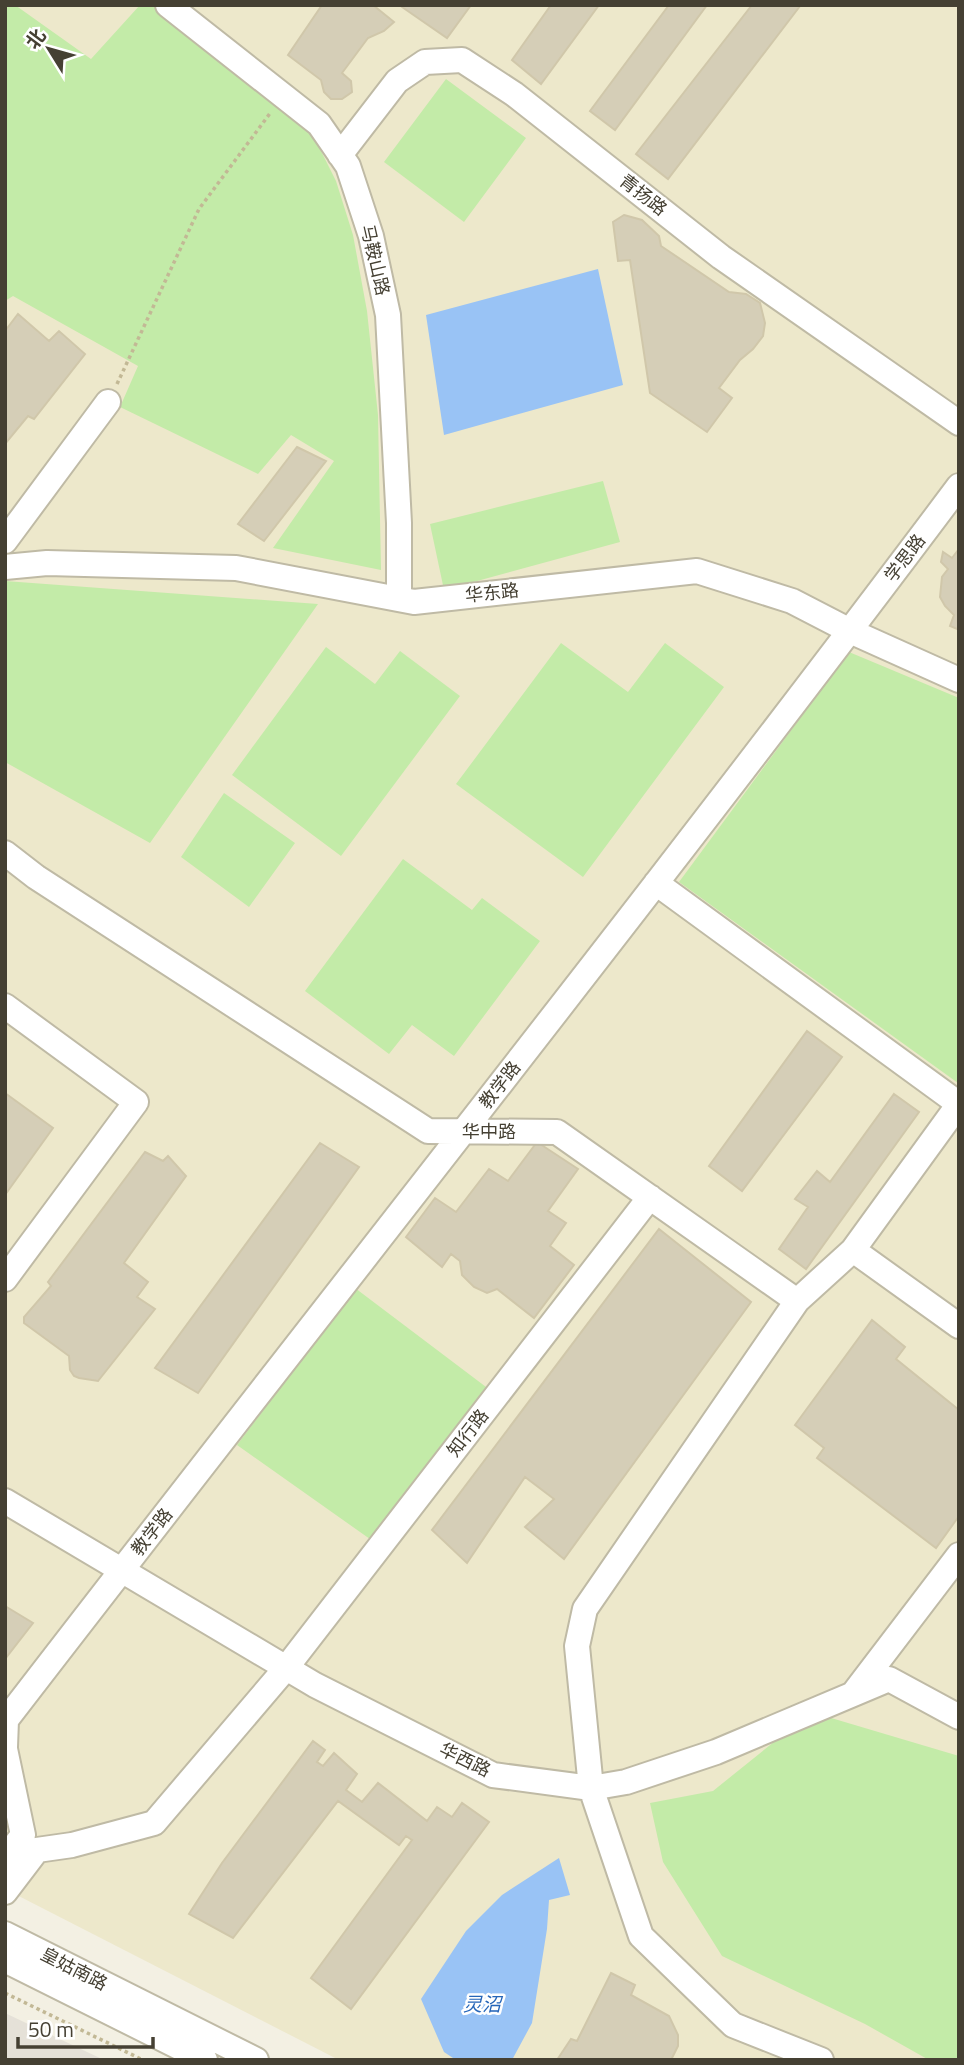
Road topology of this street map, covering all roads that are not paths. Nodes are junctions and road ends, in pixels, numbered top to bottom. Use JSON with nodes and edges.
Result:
{"nodes":[{"id":1,"x":168,"y":5,"type":"edge"},
{"id":2,"x":340,"y":155,"type":"junction"},
{"id":3,"x":108,"y":402,"type":"road end"},
{"id":4,"x":959,"y":423,"type":"edge"},
{"id":5,"x":959,"y":486,"type":"edge"},
{"id":6,"x":5,"y":541,"type":"edge"},
{"id":7,"x":5,"y":567,"type":"edge"},
{"id":8,"x":399,"y":599,"type":"junction"},
{"id":9,"x":850,"y":631,"type":"junction"},
{"id":10,"x":959,"y":680,"type":"edge"},
{"id":11,"x":5,"y":853,"type":"edge"},
{"id":12,"x":656,"y":883,"type":"junction"},
{"id":13,"x":5,"y":1006,"type":"edge"},
{"id":14,"x":959,"y":1104,"type":"edge"},
{"id":15,"x":464,"y":1132,"type":"junction"},
{"id":16,"x":650,"y":1197,"type":"junction"},
{"id":17,"x":853,"y":1250,"type":"junction"},
{"id":18,"x":5,"y":1279,"type":"edge"},
{"id":19,"x":797,"y":1301,"type":"junction"},
{"id":20,"x":959,"y":1326,"type":"edge"},
{"id":21,"x":5,"y":1501,"type":"edge"},
{"id":22,"x":959,"y":1555,"type":"edge"},
{"id":23,"x":122,"y":1570,"type":"junction"},
{"id":24,"x":286,"y":1668,"type":"junction"},
{"id":25,"x":852,"y":1695,"type":"junction"},
{"id":26,"x":959,"y":1717,"type":"edge"},
{"id":27,"x":5,"y":1748,"type":"edge"},
{"id":28,"x":591,"y":1788,"type":"junction"},
{"id":29,"x":5,"y":1858,"type":"edge"},
{"id":30,"x":5,"y":1892,"type":"edge"},
{"id":31,"x":5,"y":1934,"type":"edge"},
{"id":32,"x":5,"y":1960,"type":"edge"},
{"id":33,"x":205,"y":2060,"type":"edge"},
{"id":34,"x":256,"y":2060,"type":"edge"},
{"id":35,"x":821,"y":2060,"type":"edge"}],
"edges":[{"from":1,"to":2,"type":"street","name":"马鞍山路"},
{"from":2,"to":4,"type":"street","name":"青扬路"},
{"from":2,"to":8,"type":"street","name":"马鞍山路"},
{"from":3,"to":6,"type":"street"},
{"from":5,"to":9,"type":"street","name":"学思路"},
{"from":7,"to":8,"type":"street","name":"华东路"},
{"from":8,"to":9,"type":"street","name":"华东路"},
{"from":9,"to":10,"type":"street","name":"华东路"},
{"from":9,"to":12,"type":"street","name":"教学路"},
{"from":11,"to":15,"type":"street","name":"华中路"},
{"from":12,"to":14,"type":"street"},
{"from":12,"to":15,"type":"street","name":"教学路"},
{"from":13,"to":18,"type":"street"},
{"from":14,"to":17,"type":"street"},
{"from":15,"to":16,"type":"street","name":"华中路"},
{"from":15,"to":23,"type":"street","name":"教学路"},
{"from":16,"to":19,"type":"street","name":"华中路"},
{"from":16,"to":24,"type":"street","name":"知行路"},
{"from":17,"to":19,"type":"street"},
{"from":17,"to":20,"type":"street"},
{"from":19,"to":28,"type":"street"},
{"from":21,"to":23,"type":"street","name":"华西路"},
{"from":22,"to":25,"type":"street"},
{"from":23,"to":24,"type":"street","name":"华西路"},
{"from":23,"to":27,"type":"street","name":"教学路"},
{"from":24,"to":28,"type":"street","name":"华西路"},
{"from":24,"to":30,"type":"street","name":"知行路"},
{"from":25,"to":26,"type":"street","name":"华西路"},
{"from":25,"to":28,"type":"street","name":"华西路"},
{"from":27,"to":29,"type":"street"},
{"from":28,"to":35,"type":"street"},
{"from":31,"to":34,"type":"street","name":"皇姑南路"},
{"from":32,"to":33,"type":"street","name":"皇姑南路"}]}
